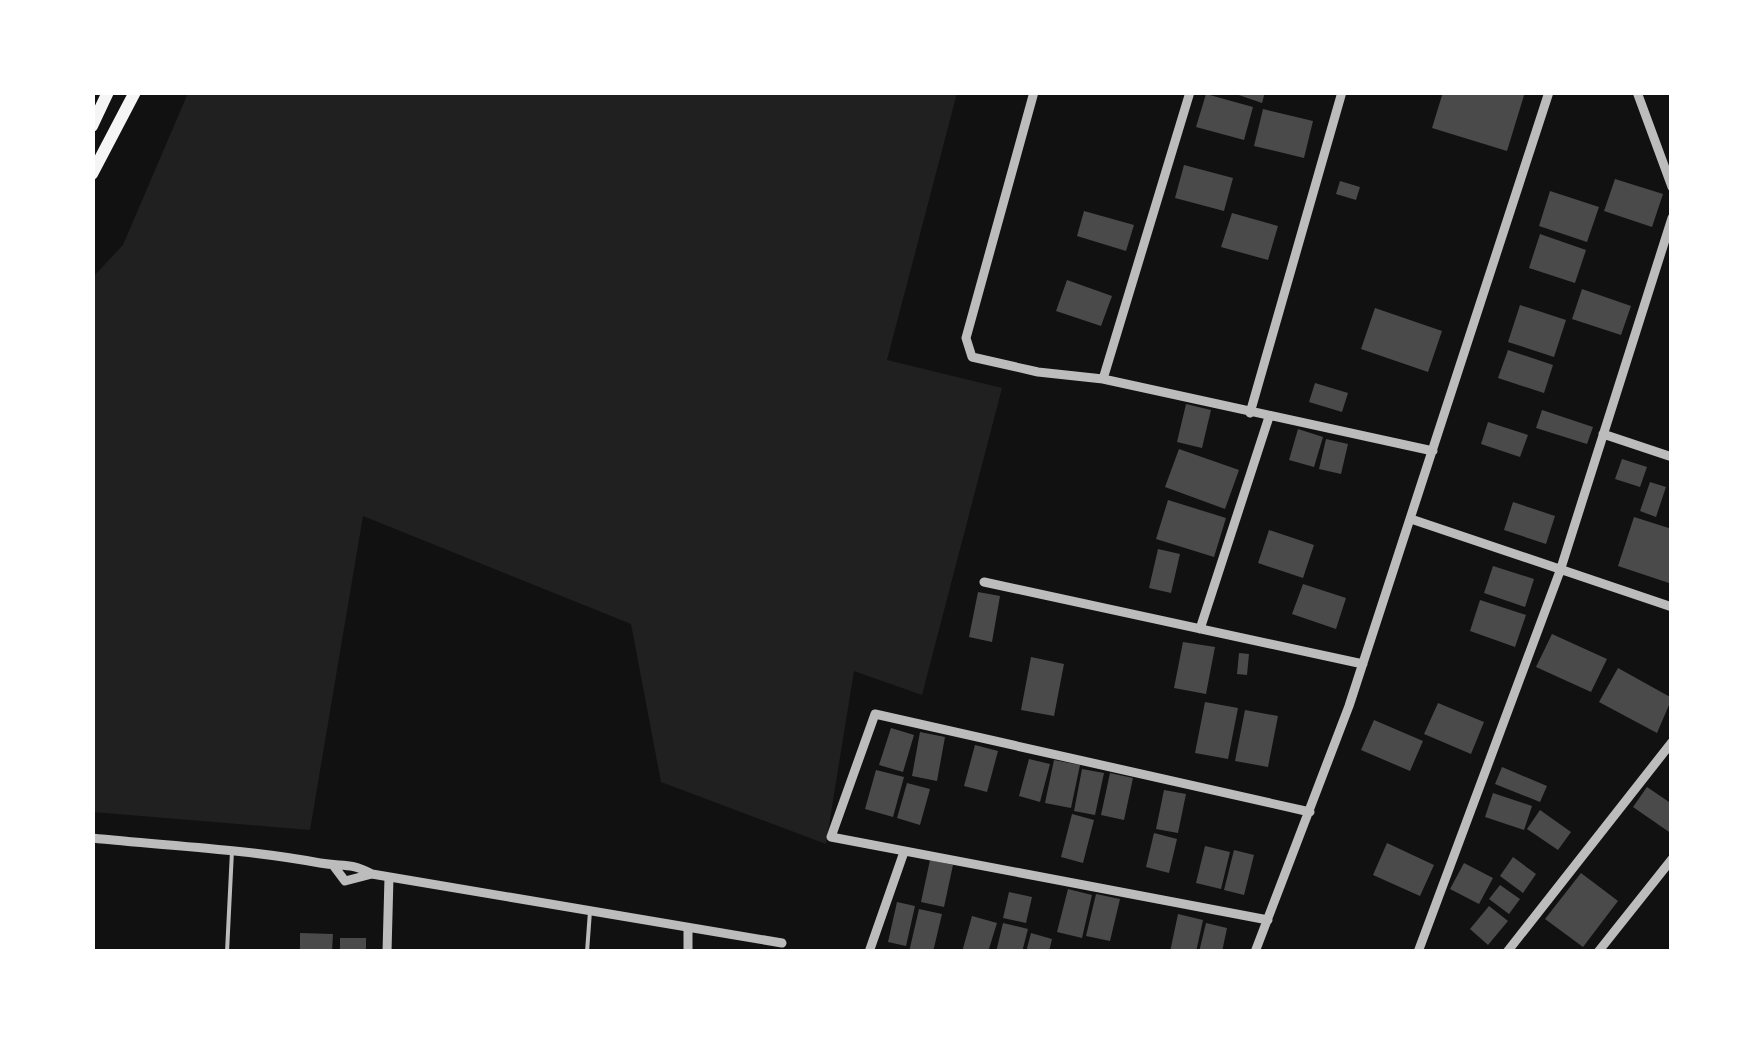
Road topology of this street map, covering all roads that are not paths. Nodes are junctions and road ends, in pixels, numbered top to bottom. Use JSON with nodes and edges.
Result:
{"nodes":[{"id":1,"x":108,"y":92,"type":"edge"},
{"id":2,"x":135,"y":92,"type":"edge"},
{"id":3,"x":1034,"y":92,"type":"edge"},
{"id":4,"x":1190,"y":92,"type":"edge"},
{"id":5,"x":1342,"y":92,"type":"edge"},
{"id":6,"x":1548,"y":92,"type":"edge"},
{"id":7,"x":1637,"y":92,"type":"edge"},
{"id":8,"x":92,"y":126,"type":"edge"},
{"id":9,"x":92,"y":174,"type":"edge"},
{"id":10,"x":1672,"y":187,"type":"edge"},
{"id":11,"x":1672,"y":218,"type":"edge"},
{"id":12,"x":1103,"y":379,"type":"junction"},
{"id":13,"x":1250,"y":413,"type":"junction"},
{"id":14,"x":1269,"y":417,"type":"junction"},
{"id":15,"x":1603,"y":434,"type":"junction"},
{"id":16,"x":1434,"y":451,"type":"junction"},
{"id":17,"x":1672,"y":456,"type":"edge"},
{"id":18,"x":1411,"y":519,"type":"junction"},
{"id":19,"x":1560,"y":572,"type":"junction"},
{"id":20,"x":984,"y":582,"type":"dead end"},
{"id":21,"x":1672,"y":607,"type":"edge"},
{"id":22,"x":1200,"y":629,"type":"junction"},
{"id":23,"x":1363,"y":664,"type":"junction"},
{"id":24,"x":1672,"y":742,"type":"edge"},
{"id":25,"x":1310,"y":812,"type":"junction"},
{"id":26,"x":92,"y":838,"type":"edge"},
{"id":27,"x":232,"y":851,"type":"junction"},
{"id":28,"x":904,"y":852,"type":"junction"},
{"id":29,"x":1672,"y":859,"type":"edge"},
{"id":30,"x":333,"y":865,"type":"junction"},
{"id":31,"x":372,"y":874,"type":"junction"},
{"id":32,"x":388,"y":877,"type":"junction"},
{"id":33,"x":590,"y":911,"type":"junction"},
{"id":34,"x":1268,"y":920,"type":"junction"},
{"id":35,"x":688,"y":928,"type":"junction"},
{"id":36,"x":782,"y":943,"type":"dead end"},
{"id":37,"x":227,"y":952,"type":"edge"},
{"id":38,"x":386,"y":952,"type":"edge"},
{"id":39,"x":587,"y":952,"type":"edge"},
{"id":40,"x":688,"y":952,"type":"edge"},
{"id":41,"x":869,"y":952,"type":"edge"},
{"id":42,"x":1255,"y":952,"type":"edge"},
{"id":43,"x":1418,"y":952,"type":"edge"},
{"id":44,"x":1507,"y":952,"type":"edge"},
{"id":45,"x":1598,"y":952,"type":"edge"}],
"edges":[{"from":1,"to":8,"type":"main road"},
{"from":2,"to":9,"type":"main road"},
{"from":3,"to":12,"type":"street"},
{"from":4,"to":12,"type":"street"},
{"from":5,"to":13,"type":"street"},
{"from":6,"to":16,"type":"street"},
{"from":7,"to":10,"type":"street"},
{"from":11,"to":15,"type":"street"},
{"from":12,"to":13,"type":"street"},
{"from":13,"to":14,"type":"street"},
{"from":14,"to":16,"type":"street"},
{"from":14,"to":22,"type":"street"},
{"from":15,"to":17,"type":"street"},
{"from":15,"to":19,"type":"street"},
{"from":16,"to":18,"type":"street"},
{"from":18,"to":19,"type":"street"},
{"from":18,"to":23,"type":"street"},
{"from":19,"to":21,"type":"street"},
{"from":19,"to":43,"type":"street"},
{"from":20,"to":22,"type":"street"},
{"from":22,"to":23,"type":"street"},
{"from":23,"to":25,"type":"street"},
{"from":24,"to":44,"type":"street"},
{"from":25,"to":28,"type":"street"},
{"from":25,"to":34,"type":"street"},
{"from":26,"to":27,"type":"street"},
{"from":27,"to":30,"type":"street"},
{"from":27,"to":37,"type":"lane"},
{"from":28,"to":34,"type":"street"},
{"from":28,"to":41,"type":"street"},
{"from":29,"to":45,"type":"street"},
{"from":30,"to":31,"type":"street"},
{"from":30,"to":31,"type":"street"},
{"from":31,"to":32,"type":"street"},
{"from":32,"to":33,"type":"street"},
{"from":32,"to":38,"type":"street"},
{"from":33,"to":35,"type":"street"},
{"from":33,"to":39,"type":"lane"},
{"from":34,"to":42,"type":"street"},
{"from":35,"to":36,"type":"street"},
{"from":35,"to":40,"type":"street"}]}
